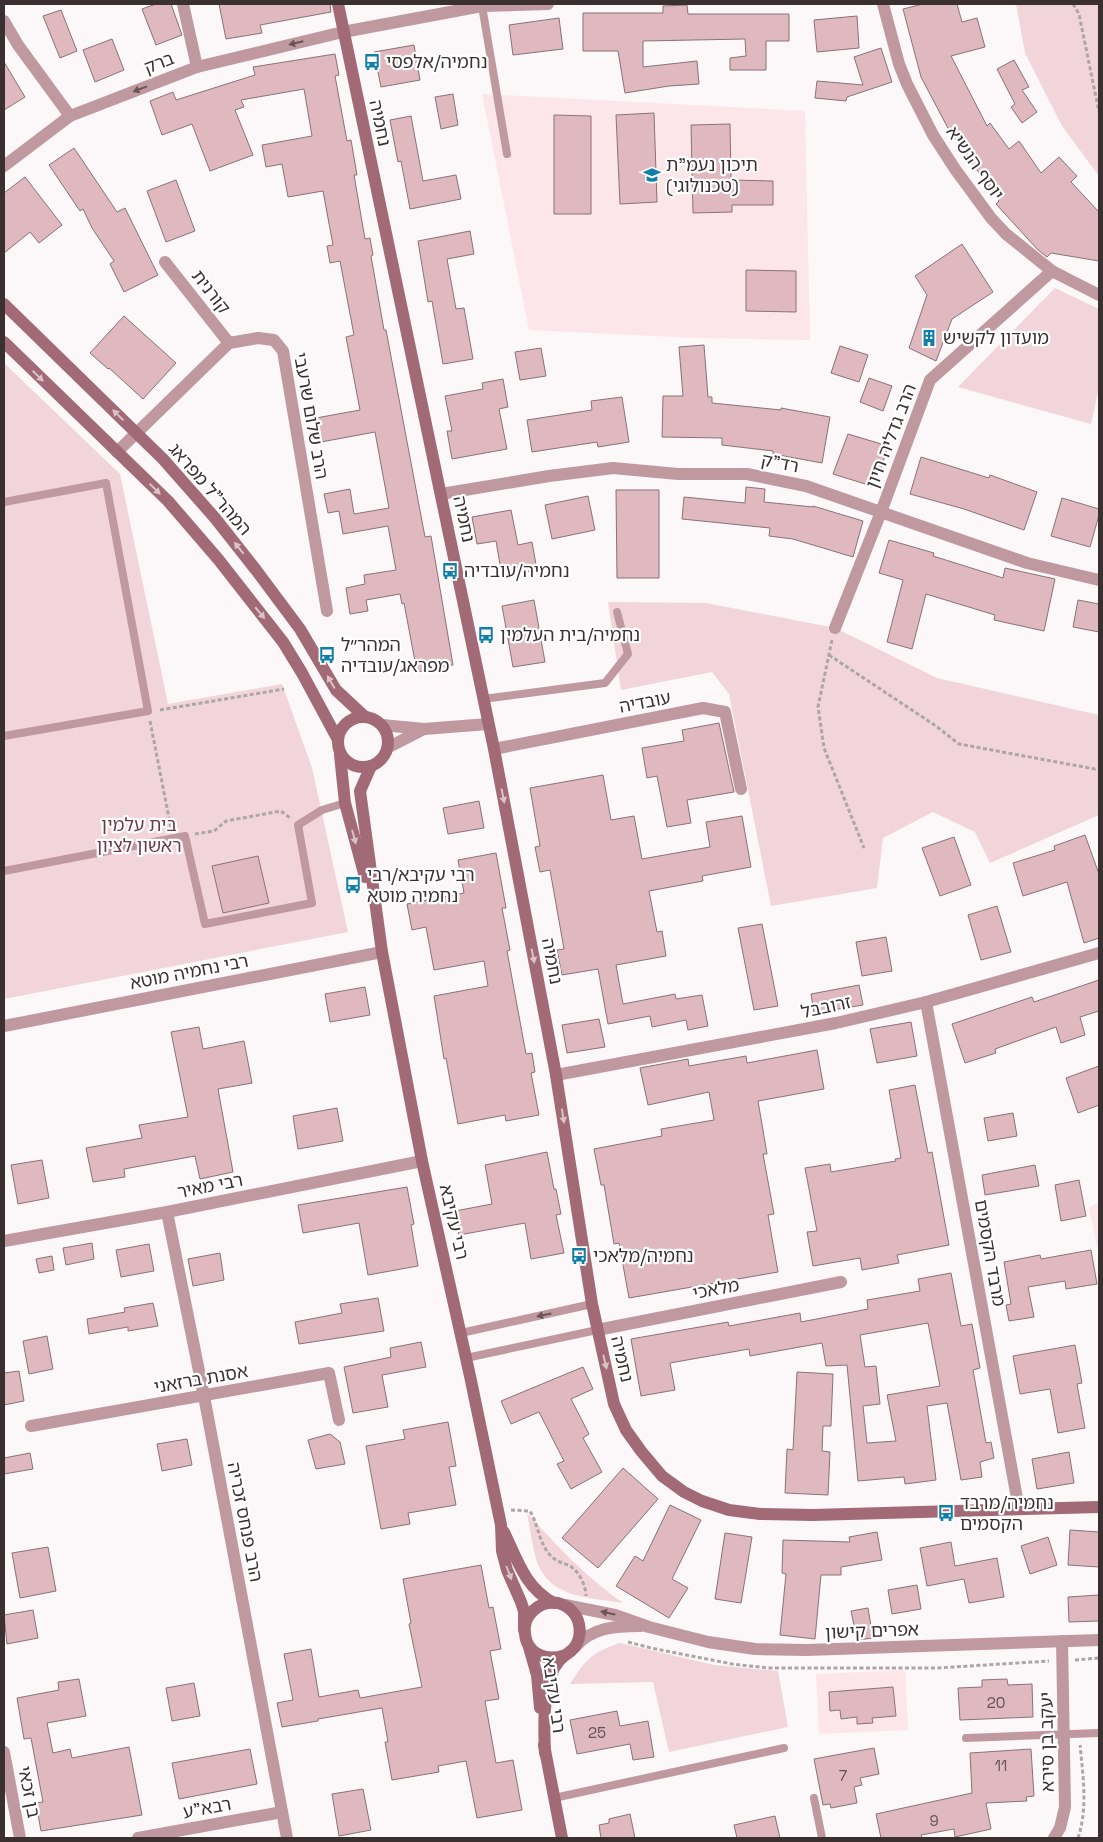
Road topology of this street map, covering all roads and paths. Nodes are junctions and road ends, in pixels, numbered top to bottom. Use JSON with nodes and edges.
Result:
{"nodes":[{"id":1,"x":183,"y":4,"type":"edge"},
{"id":2,"x":338,"y":4,"type":"edge"},
{"id":3,"x":548,"y":4,"type":"edge"},
{"id":4,"x":883,"y":4,"type":"edge"},
{"id":5,"x":1073,"y":4,"type":"edge"},
{"id":6,"x":482,"y":6,"type":"junction"},
{"id":7,"x":4,"y":21,"type":"edge"},
{"id":8,"x":343,"y":32,"type":"junction"},
{"id":9,"x":197,"y":67,"type":"junction"},
{"id":10,"x":1099,"y":112,"type":"edge"},
{"id":11,"x":70,"y":116,"type":"junction"},
{"id":12,"x":507,"y":154,"type":"dead end"},
{"id":13,"x":4,"y":166,"type":"edge"},
{"id":14,"x":165,"y":262,"type":"dead end"},
{"id":15,"x":1052,"y":271,"type":"junction"},
{"id":16,"x":1099,"y":294,"type":"edge"},
{"id":17,"x":4,"y":304,"type":"edge"},
{"id":18,"x":4,"y":342,"type":"edge"},
{"id":19,"x":229,"y":343,"type":"junction"},
{"id":20,"x":136,"y":433,"type":"junction"},
{"id":21,"x":117,"y":452,"type":"junction"},
{"id":22,"x":441,"y":494,"type":"junction"},
{"id":23,"x":4,"y":502,"type":"edge"},
{"id":24,"x":881,"y":512,"type":"junction"},
{"id":25,"x":1099,"y":580,"type":"edge"},
{"id":26,"x":327,"y":611,"type":"dead end"},
{"id":27,"x":617,"y":612,"type":"dead end"},
{"id":28,"x":835,"y":628,"type":"joint"},
{"id":29,"x":828,"y":656,"type":"junction"},
{"id":30,"x":284,"y":689,"type":"dead end"},
{"id":31,"x":484,"y":699,"type":"junction"},
{"id":32,"x":148,"y":712,"type":"junction"},
{"id":33,"x":365,"y":717,"type":"junction"},
{"id":34,"x":488,"y":724,"type":"junction"},
{"id":35,"x":382,"y":725,"type":"junction"},
{"id":36,"x":424,"y":729,"type":"junction"},
{"id":37,"x":4,"y":736,"type":"edge"},
{"id":38,"x":337,"y":738,"type":"junction"},
{"id":39,"x":387,"y":748,"type":"junction"},
{"id":40,"x":494,"y":749,"type":"junction"},
{"id":41,"x":340,"y":755,"type":"junction"},
{"id":42,"x":371,"y":766,"type":"junction"},
{"id":43,"x":1099,"y":768,"type":"edge"},
{"id":44,"x":741,"y":789,"type":"dead end"},
{"id":45,"x":345,"y":803,"type":"junction"},
{"id":46,"x":298,"y":825,"type":"junction"},
{"id":47,"x":185,"y":836,"type":"junction"},
{"id":48,"x":173,"y":838,"type":"junction"},
{"id":49,"x":864,"y":848,"type":"dead end"},
{"id":50,"x":4,"y":871,"type":"edge"},
{"id":51,"x":378,"y":925,"type":"junction"},
{"id":52,"x":382,"y":952,"type":"junction"},
{"id":53,"x":1099,"y":953,"type":"edge"},
{"id":54,"x":926,"y":1002,"type":"junction"},
{"id":55,"x":4,"y":1026,"type":"edge"},
{"id":56,"x":556,"y":1075,"type":"junction"},
{"id":57,"x":422,"y":1161,"type":"junction"},
{"id":58,"x":167,"y":1212,"type":"junction"},
{"id":59,"x":4,"y":1241,"type":"edge"},
{"id":60,"x":841,"y":1282,"type":"dead end"},
{"id":61,"x":592,"y":1304,"type":"junction"},
{"id":62,"x":597,"y":1330,"type":"junction"},
{"id":63,"x":461,"y":1333,"type":"junction"},
{"id":64,"x":466,"y":1358,"type":"junction"},
{"id":65,"x":204,"y":1396,"type":"junction"},
{"id":66,"x":339,"y":1420,"type":"dead end"},
{"id":67,"x":31,"y":1426,"type":"dead end"},
{"id":68,"x":1099,"y":1507,"type":"edge"},
{"id":69,"x":1019,"y":1509,"type":"junction"},
{"id":70,"x":498,"y":1510,"type":"junction"},
{"id":71,"x":501,"y":1525,"type":"junction"},
{"id":72,"x":559,"y":1604,"type":"junction"},
{"id":73,"x":587,"y":1609,"type":"junction"},
{"id":74,"x":649,"y":1627,"type":"junction"},
{"id":75,"x":524,"y":1630,"type":"junction"},
{"id":76,"x":1099,"y":1640,"type":"edge"},
{"id":77,"x":626,"y":1641,"type":"dead end"},
{"id":78,"x":1062,"y":1641,"type":"junction"},
{"id":79,"x":528,"y":1643,"type":"junction"},
{"id":80,"x":570,"y":1651,"type":"junction"},
{"id":81,"x":1092,"y":1658,"type":"dead end"},
{"id":82,"x":1099,"y":1658,"type":"edge"},
{"id":83,"x":1019,"y":1662,"type":"dead end"},
{"id":84,"x":1099,"y":1732,"type":"edge"},
{"id":85,"x":1079,"y":1733,"type":"junction"},
{"id":86,"x":1064,"y":1734,"type":"junction"},
{"id":87,"x":966,"y":1738,"type":"dead end"},
{"id":88,"x":784,"y":1748,"type":"dead end"},
{"id":89,"x":4,"y":1752,"type":"edge"},
{"id":90,"x":545,"y":1753,"type":"junction"},
{"id":91,"x":554,"y":1798,"type":"junction"},
{"id":92,"x":814,"y":1798,"type":"dead end"},
{"id":93,"x":282,"y":1812,"type":"junction"},
{"id":94,"x":20,"y":1838,"type":"edge"},
{"id":95,"x":138,"y":1838,"type":"edge"},
{"id":96,"x":287,"y":1838,"type":"edge"},
{"id":97,"x":562,"y":1838,"type":"edge"},
{"id":98,"x":822,"y":1838,"type":"edge"},
{"id":99,"x":1054,"y":1838,"type":"edge"},
{"id":100,"x":1078,"y":1838,"type":"edge"}],
"edges":[{"from":1,"to":9,"type":"street"},
{"from":2,"to":8,"type":"street","name":"נחמיה"},
{"from":3,"to":6,"type":"street","name":"ברק"},
{"from":4,"to":15,"type":"street","name":"יוסף הנשיא"},
{"from":5,"to":10,"type":"path"},
{"from":6,"to":8,"type":"street","name":"ברק"},
{"from":6,"to":12,"type":"lane"},
{"from":7,"to":11,"type":"street"},
{"from":8,"to":9,"type":"street","name":"ברק","one_way":true},
{"from":8,"to":22,"type":"street","name":"נחמיה"},
{"from":9,"to":11,"type":"street","name":"ברק","one_way":true},
{"from":11,"to":13,"type":"street","name":"ברק"},
{"from":14,"to":19,"type":"street","name":"קורנית"},
{"from":15,"to":16,"type":"street","name":"יוסף הנשיא"},
{"from":15,"to":24,"type":"street","name":"הרב גדליה חיון"},
{"from":20,"to":17,"type":"street","name":"המהר\"ל מפראג","one_way":true},
{"from":18,"to":21,"type":"street","one_way":true},
{"from":19,"to":20,"type":"street"},
{"from":19,"to":26,"type":"street","name":"הרב שלום שרעבי"},
{"from":20,"to":21,"type":"street"},
{"from":33,"to":20,"type":"street","name":"המהר\"ל מפראג","one_way":true},
{"from":21,"to":38,"type":"street","one_way":true},
{"from":22,"to":24,"type":"street","name":"רד\"ק"},
{"from":22,"to":31,"type":"street","name":"נחמיה"},
{"from":23,"to":32,"type":"lane"},
{"from":24,"to":25,"type":"street","name":"רד\"ק"},
{"from":24,"to":28,"type":"street","name":"הרב גדליה חיון"},
{"from":27,"to":31,"type":"lane"},
{"from":28,"to":29,"type":"path"},
{"from":29,"to":43,"type":"path"},
{"from":29,"to":49,"type":"path"},
{"from":30,"to":32,"type":"path"},
{"from":31,"to":34,"type":"street","name":"נחמיה"},
{"from":32,"to":37,"type":"lane"},
{"from":32,"to":48,"type":"path"},
{"from":33,"to":35,"type":"street"},
{"from":33,"to":38,"type":"street"},
{"from":34,"to":36,"type":"street"},
{"from":34,"to":40,"type":"street","name":"נחמיה"},
{"from":35,"to":36,"type":"street"},
{"from":35,"to":39,"type":"street"},
{"from":36,"to":39,"type":"street"},
{"from":38,"to":41,"type":"street"},
{"from":39,"to":42,"type":"street"},
{"from":40,"to":44,"type":"street","name":"עובדיה"},
{"from":40,"to":56,"type":"street","name":"נחמיה","one_way":true},
{"from":41,"to":42,"type":"street"},
{"from":41,"to":45,"type":"street"},
{"from":42,"to":51,"type":"street"},
{"from":45,"to":46,"type":"lane"},
{"from":45,"to":51,"type":"street","one_way":true},
{"from":46,"to":47,"type":"path"},
{"from":46,"to":47,"type":"lane"},
{"from":47,"to":48,"type":"lane"},
{"from":48,"to":50,"type":"lane"},
{"from":51,"to":52,"type":"street","name":"רבי עקיבא"},
{"from":52,"to":55,"type":"street","name":"רבי נחמיה מוטא"},
{"from":52,"to":57,"type":"street","name":"רבי עקיבא"},
{"from":53,"to":54,"type":"street","name":"זרובבל"},
{"from":54,"to":56,"type":"street","name":"זרובבל"},
{"from":54,"to":69,"type":"street","name":"מרבד הקסמים"},
{"from":56,"to":61,"type":"street","name":"נחמיה","one_way":true},
{"from":57,"to":58,"type":"street","name":"רבי מאיר"},
{"from":57,"to":63,"type":"street","name":"רבי עקיבא"},
{"from":58,"to":59,"type":"street","name":"רבי מאיר"},
{"from":58,"to":65,"type":"street","name":"הרב פנחס זכריה"},
{"from":60,"to":62,"type":"street","name":"מלאכי"},
{"from":61,"to":62,"type":"street","name":"נחמיה"},
{"from":61,"to":63,"type":"lane","one_way":true},
{"from":62,"to":64,"type":"lane"},
{"from":62,"to":69,"type":"street","name":"נחמיה","one_way":true},
{"from":63,"to":64,"type":"street","name":"רבי עקיבא"},
{"from":64,"to":70,"type":"street","name":"רבי עקיבא"},
{"from":65,"to":66,"type":"street","name":"אסנת ברזאני"},
{"from":65,"to":67,"type":"street","name":"אסנת ברזאני"},
{"from":65,"to":93,"type":"street","name":"הרב פנחס זכריה"},
{"from":68,"to":69,"type":"street","name":"נחמיה"},
{"from":70,"to":71,"type":"street","name":"רבי עקיבא"},
{"from":70,"to":73,"type":"path"},
{"from":71,"to":72,"type":"street","name":"רבי עקיבא"},
{"from":71,"to":75,"type":"street","name":"רבי עקיבא","one_way":true},
{"from":72,"to":73,"type":"street","name":"אפרים קישון"},
{"from":72,"to":75,"type":"street"},
{"from":72,"to":80,"type":"street"},
{"from":74,"to":73,"type":"street","name":"אפרים קישון","one_way":true},
{"from":74,"to":78,"type":"street","name":"אפרים קישון"},
{"from":74,"to":80,"type":"street","name":"אפרים קישון"},
{"from":75,"to":79,"type":"street"},
{"from":76,"to":78,"type":"street","name":"אפרים קישון"},
{"from":77,"to":83,"type":"path"},
{"from":78,"to":86,"type":"street","name":"יעקב בן סירא"},
{"from":79,"to":80,"type":"street"},
{"from":79,"to":90,"type":"street","name":"רבי עקיבא"},
{"from":80,"to":90,"type":"street","name":"רבי עקיבא"},
{"from":81,"to":82,"type":"path"},
{"from":84,"to":85,"type":"lane"},
{"from":85,"to":86,"type":"lane"},
{"from":85,"to":100,"type":"path"},
{"from":86,"to":87,"type":"lane"},
{"from":86,"to":99,"type":"street","name":"יעקב בן סירא"},
{"from":88,"to":91,"type":"lane"},
{"from":89,"to":94,"type":"street","name":"בן זכאי"},
{"from":90,"to":91,"type":"street","name":"רבי עקיבא"},
{"from":91,"to":97,"type":"street","name":"רבי עקיבא"},
{"from":92,"to":98,"type":"lane"},
{"from":93,"to":95,"type":"street","name":"רבא\"ע"},
{"from":93,"to":96,"type":"street","name":"הרב פנחס זכריה"}]}
